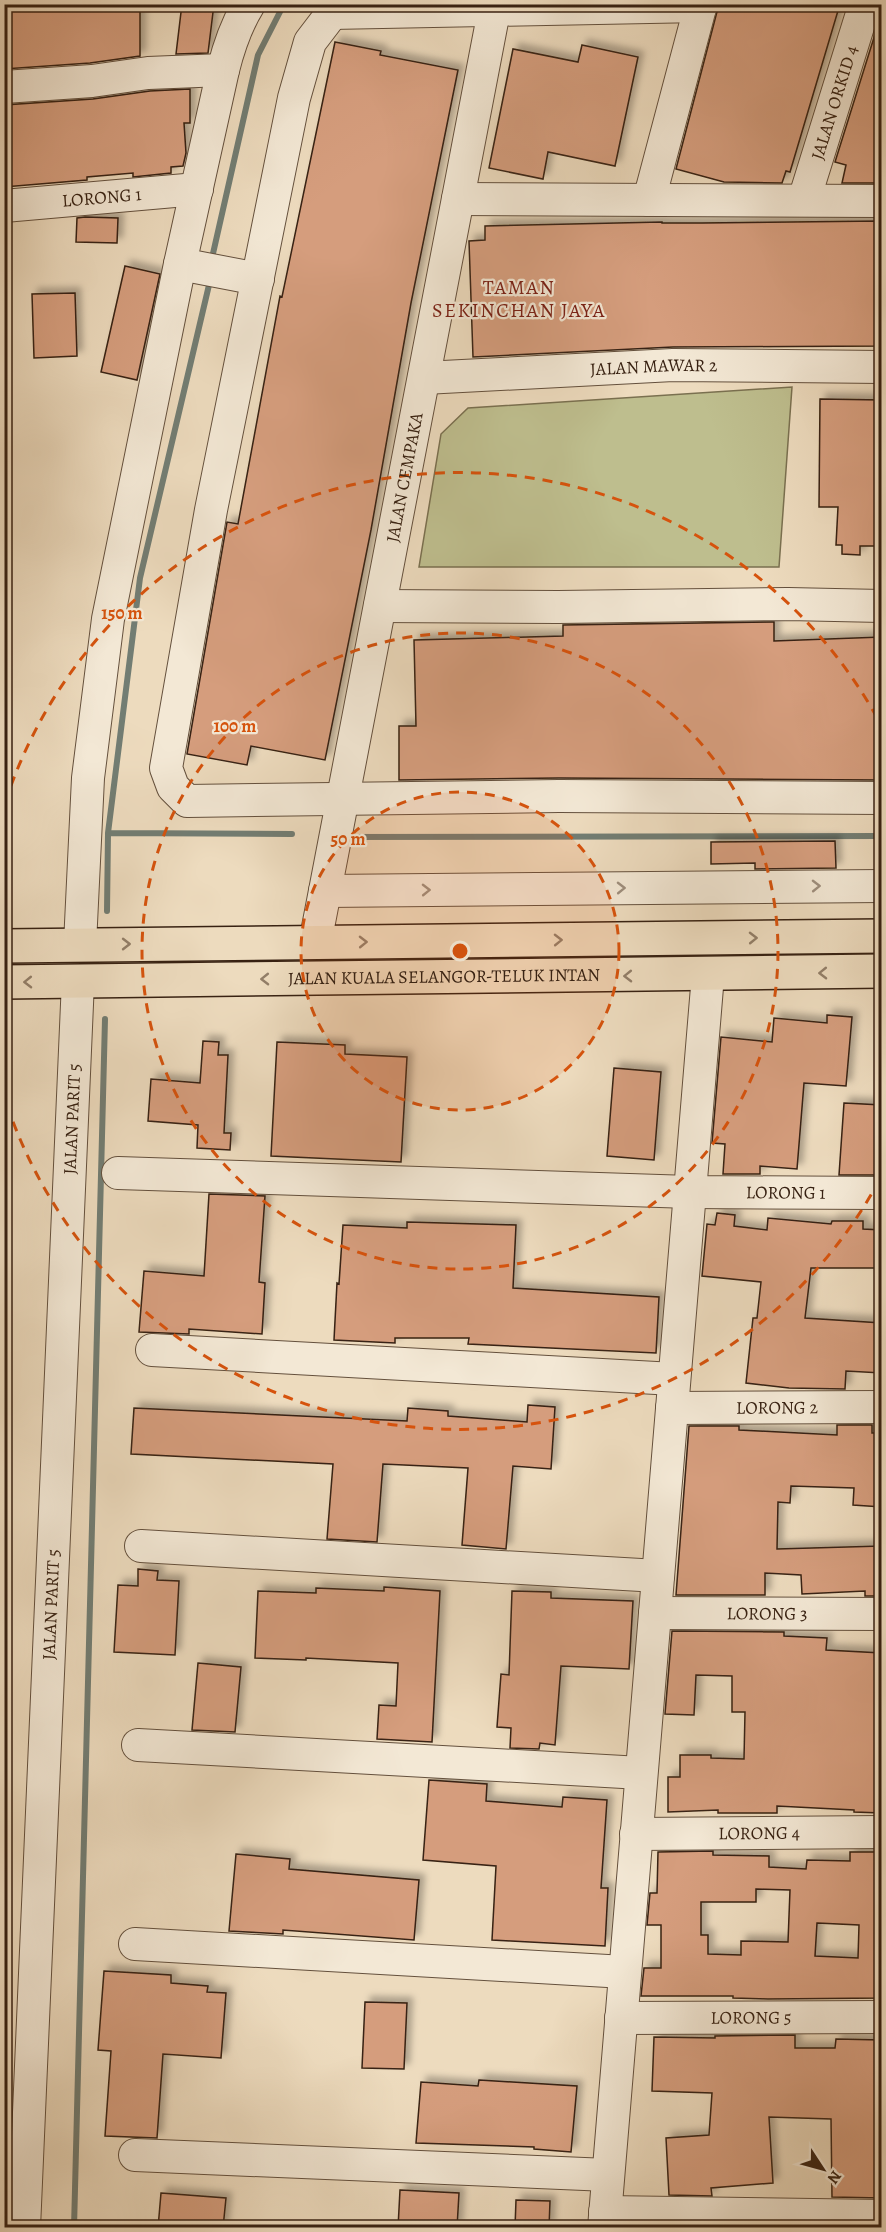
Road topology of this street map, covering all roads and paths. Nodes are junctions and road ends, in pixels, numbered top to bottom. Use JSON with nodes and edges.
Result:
{"nodes":[{"id":1,"x":249,"y":4,"type":"edge"},
{"id":2,"x":865,"y":4,"type":"edge"},
{"id":3,"x":701,"y":5,"type":"edge"},
{"id":4,"x":335,"y":9,"type":"edge"},
{"id":5,"x":494,"y":11,"type":"junction"},
{"id":6,"x":223,"y":70,"type":"junction"},
{"id":7,"x":4,"y":87,"type":"edge"},
{"id":8,"x":196,"y":189,"type":"junction"},
{"id":9,"x":458,"y":199,"type":"junction"},
{"id":10,"x":649,"y":200,"type":"junction"},
{"id":11,"x":804,"y":200,"type":"junction"},
{"id":12,"x":882,"y":201,"type":"edge"},
{"id":13,"x":4,"y":206,"type":"edge"},
{"id":14,"x":180,"y":264,"type":"junction"},
{"id":15,"x":258,"y":279,"type":"junction"},
{"id":16,"x":882,"y":367,"type":"edge"},
{"id":17,"x":424,"y":378,"type":"junction"},
{"id":18,"x":380,"y":606,"type":"junction"},
{"id":19,"x":882,"y":606,"type":"edge"},
{"id":20,"x":343,"y":798,"type":"junction"},
{"id":21,"x":882,"y":798,"type":"edge"},
{"id":22,"x":882,"y":886,"type":"edge"},
{"id":23,"x":325,"y":891,"type":"junction"},
{"id":24,"x":882,"y":936,"type":"edge"},
{"id":25,"x":315,"y":943,"type":"junction"},
{"id":26,"x":80,"y":944,"type":"junction"},
{"id":27,"x":4,"y":946,"type":"edge"},
{"id":28,"x":882,"y":971,"type":"edge"},
{"id":29,"x":708,"y":975,"type":"junction"},
{"id":30,"x":78,"y":981,"type":"junction"},
{"id":31,"x":4,"y":982,"type":"edge"},
{"id":32,"x":118,"y":1173,"type":"dead end"},
{"id":33,"x":690,"y":1192,"type":"junction"},
{"id":34,"x":882,"y":1193,"type":"edge"},
{"id":35,"x":152,"y":1350,"type":"dead end"},
{"id":36,"x":673,"y":1393,"type":"junction"},
{"id":37,"x":882,"y":1407,"type":"edge"},
{"id":38,"x":141,"y":1546,"type":"dead end"},
{"id":39,"x":658,"y":1576,"type":"junction"},
{"id":40,"x":655,"y":1613,"type":"junction"},
{"id":41,"x":882,"y":1614,"type":"edge"},
{"id":42,"x":138,"y":1745,"type":"dead end"},
{"id":43,"x":641,"y":1773,"type":"junction"},
{"id":44,"x":882,"y":1832,"type":"edge"},
{"id":45,"x":636,"y":1834,"type":"junction"},
{"id":46,"x":135,"y":1944,"type":"dead end"},
{"id":47,"x":625,"y":1972,"type":"junction"},
{"id":48,"x":882,"y":2017,"type":"edge"},
{"id":49,"x":621,"y":2018,"type":"junction"},
{"id":50,"x":135,"y":2155,"type":"dead end"},
{"id":51,"x":608,"y":2175,"type":"junction"},
{"id":52,"x":882,"y":2216,"type":"edge"},
{"id":53,"x":604,"y":2220,"type":"edge"},
{"id":54,"x":24,"y":2228,"type":"edge"}],
"edges":[{"from":1,"to":6,"type":"street"},
{"from":2,"to":11,"type":"street","name":"JALAN ORKID 4"},
{"from":3,"to":5,"type":"street"},
{"from":3,"to":10,"type":"street"},
{"from":4,"to":5,"type":"street"},
{"from":4,"to":15,"type":"street"},
{"from":5,"to":9,"type":"street","name":"JALAN CEMPAKA"},
{"from":6,"to":7,"type":"street"},
{"from":6,"to":8,"type":"street"},
{"from":8,"to":13,"type":"street","name":"LORONG 1"},
{"from":8,"to":14,"type":"street"},
{"from":9,"to":10,"type":"street"},
{"from":9,"to":17,"type":"street","name":"JALAN CEMPAKA"},
{"from":10,"to":11,"type":"street"},
{"from":11,"to":12,"type":"street"},
{"from":14,"to":15,"type":"street"},
{"from":14,"to":26,"type":"street"},
{"from":15,"to":20,"type":"street"},
{"from":16,"to":17,"type":"street","name":"JALAN MAWAR 2"},
{"from":17,"to":18,"type":"street","name":"JALAN CEMPAKA"},
{"from":18,"to":19,"type":"street"},
{"from":18,"to":20,"type":"street","name":"JALAN CEMPAKA"},
{"from":20,"to":21,"type":"street"},
{"from":20,"to":23,"type":"street","name":"JALAN CEMPAKA"},
{"from":23,"to":22,"type":"street","one_way":true},
{"from":23,"to":25,"type":"street","name":"JALAN CEMPAKA"},
{"from":25,"to":24,"type":"highway","name":"JALAN KUALA SELANGOR-TELUK INTAN","one_way":true},
{"from":26,"to":25,"type":"highway","name":"JALAN KUALA SELANGOR-TELUK INTAN","one_way":true},
{"from":26,"to":27,"type":"highway","name":"JALAN KUALA SELANGOR-TELUK INTAN"},
{"from":28,"to":29,"type":"highway","name":"JALAN KUALA SELANGOR-TELUK INTAN","one_way":true},
{"from":29,"to":30,"type":"highway","name":"JALAN KUALA SELANGOR-TELUK INTAN","one_way":true},
{"from":29,"to":33,"type":"street"},
{"from":30,"to":31,"type":"highway","name":"JALAN KUALA SELANGOR-TELUK INTAN","one_way":true},
{"from":30,"to":54,"type":"street","name":"JALAN PARIT 5"},
{"from":32,"to":33,"type":"street","name":"LORONG 1"},
{"from":33,"to":34,"type":"street","name":"LORONG 1"},
{"from":33,"to":36,"type":"street"},
{"from":35,"to":36,"type":"street","name":"LORONG 2"},
{"from":36,"to":37,"type":"street","name":"LORONG 2"},
{"from":36,"to":39,"type":"street"},
{"from":38,"to":39,"type":"street"},
{"from":39,"to":40,"type":"street"},
{"from":40,"to":41,"type":"street","name":"LORONG 3"},
{"from":40,"to":43,"type":"street"},
{"from":42,"to":43,"type":"street"},
{"from":43,"to":45,"type":"street"},
{"from":44,"to":45,"type":"street","name":"LORONG 4"},
{"from":45,"to":47,"type":"street"},
{"from":46,"to":47,"type":"street"},
{"from":47,"to":49,"type":"street"},
{"from":48,"to":49,"type":"street","name":"LORONG 5"},
{"from":49,"to":51,"type":"street"},
{"from":50,"to":51,"type":"street"},
{"from":51,"to":53,"type":"street"},
{"from":52,"to":53,"type":"street"}]}
